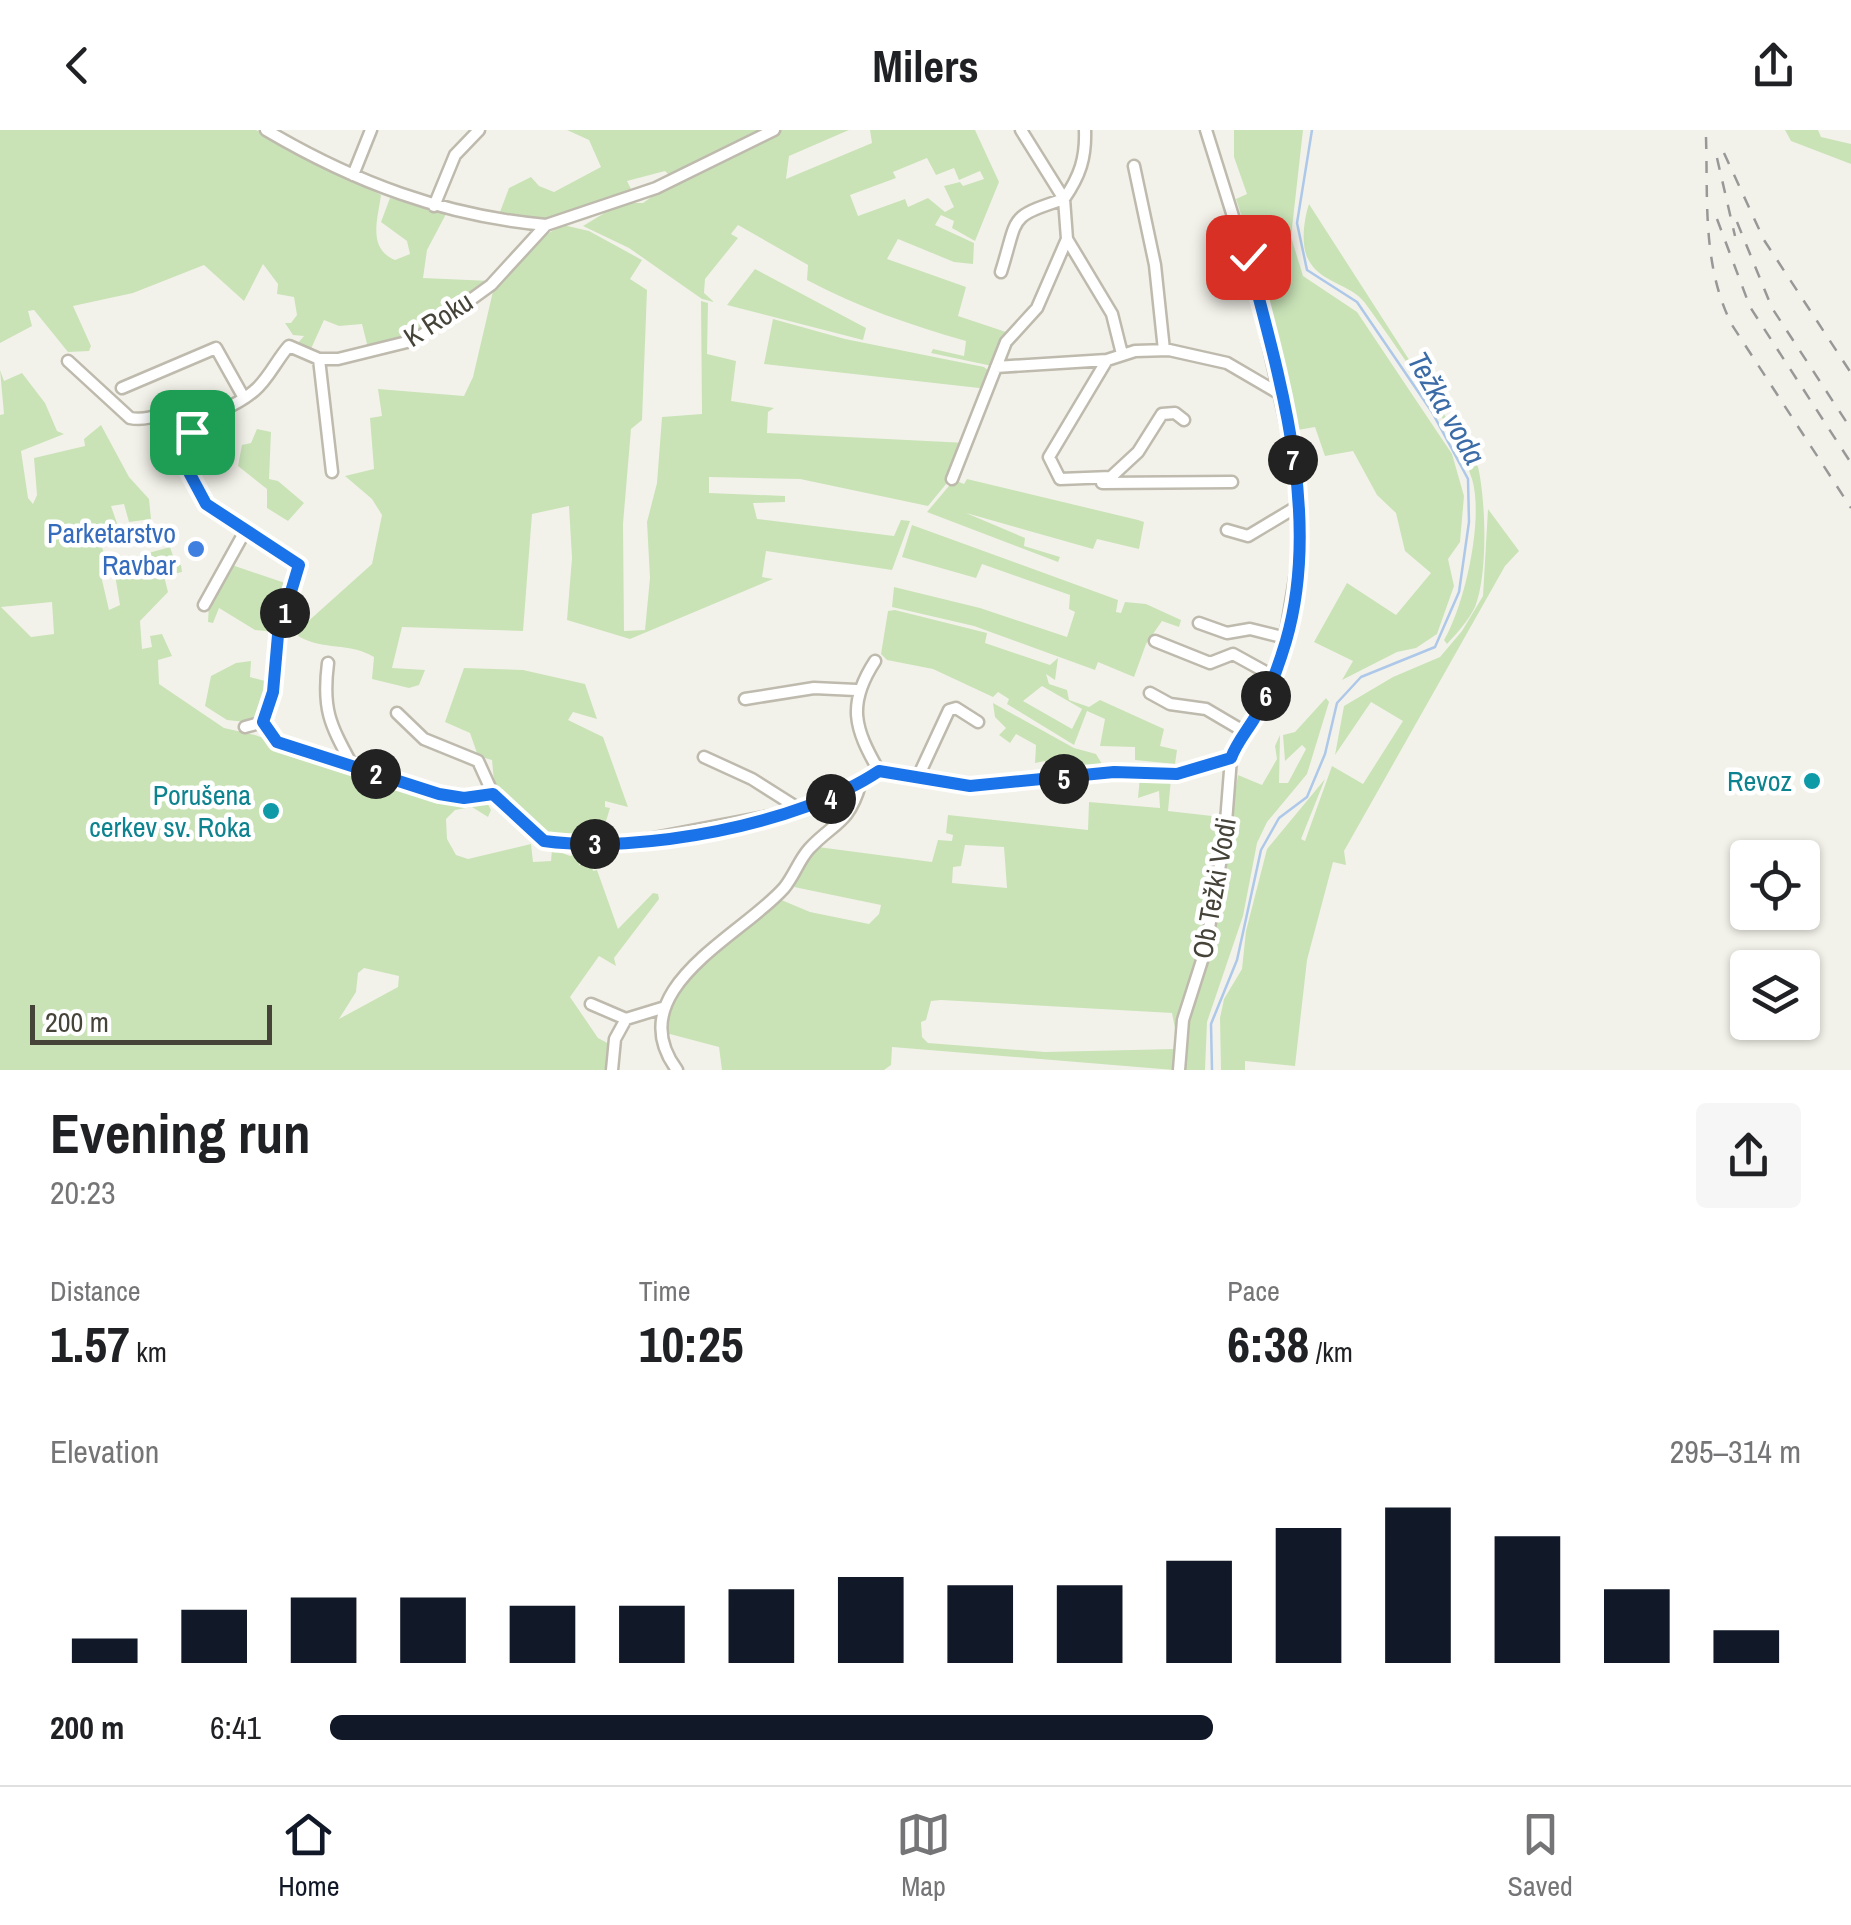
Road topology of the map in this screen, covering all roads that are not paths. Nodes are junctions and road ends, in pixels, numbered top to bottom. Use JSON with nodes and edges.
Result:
{"nodes":[{"id":1,"x":371,"y":130,"type":"edge"},
{"id":2,"x":479,"y":130,"type":"edge"},
{"id":3,"x":774,"y":130,"type":"edge"},
{"id":4,"x":1021,"y":130,"type":"edge"},
{"id":5,"x":1085,"y":130,"type":"edge"},
{"id":6,"x":1206,"y":130,"type":"edge"},
{"id":7,"x":274,"y":132,"type":"edge"},
{"id":8,"x":1134,"y":166,"type":"dead end"},
{"id":9,"x":352,"y":174,"type":"junction"},
{"id":10,"x":1064,"y":199,"type":"junction"},
{"id":11,"x":434,"y":206,"type":"junction"},
{"id":12,"x":546,"y":225,"type":"junction"},
{"id":13,"x":1067,"y":239,"type":"junction"},
{"id":14,"x":1001,"y":272,"type":"dead end"},
{"id":15,"x":1164,"y":350,"type":"junction"},
{"id":16,"x":1122,"y":354,"type":"junction"},
{"id":17,"x":319,"y":359,"type":"junction"},
{"id":18,"x":1106,"y":360,"type":"junction"},
{"id":19,"x":68,"y":361,"type":"dead end"},
{"id":20,"x":996,"y":367,"type":"junction"},
{"id":21,"x":122,"y":388,"type":"dead end"},
{"id":22,"x":1280,"y":394,"type":"junction"},
{"id":23,"x":244,"y":398,"type":"junction"},
{"id":24,"x":214,"y":409,"type":"junction"},
{"id":25,"x":1184,"y":420,"type":"dead end"},
{"id":26,"x":332,"y":472,"type":"dead end"},
{"id":27,"x":952,"y":479,"type":"dead end"},
{"id":28,"x":1092,"y":481,"type":"junction"},
{"id":29,"x":1232,"y":482,"type":"dead end"},
{"id":30,"x":1298,"y":506,"type":"junction"},
{"id":31,"x":1227,"y":530,"type":"dead end"},
{"id":32,"x":244,"y":533,"type":"junction"},
{"id":33,"x":204,"y":605,"type":"dead end"},
{"id":34,"x":1199,"y":623,"type":"dead end"},
{"id":35,"x":1286,"y":638,"type":"junction"},
{"id":36,"x":1155,"y":641,"type":"dead end"},
{"id":37,"x":875,"y":662,"type":"dead end"},
{"id":38,"x":328,"y":663,"type":"dead end"},
{"id":39,"x":1274,"y":676,"type":"junction"},
{"id":40,"x":856,"y":690,"type":"junction"},
{"id":41,"x":1150,"y":693,"type":"dead end"},
{"id":42,"x":745,"y":699,"type":"dead end"},
{"id":43,"x":397,"y":713,"type":"dead end"},
{"id":44,"x":263,"y":722,"type":"junction"},
{"id":45,"x":978,"y":722,"type":"dead end"},
{"id":46,"x":245,"y":728,"type":"dead end"},
{"id":47,"x":1245,"y":732,"type":"junction"},
{"id":48,"x":704,"y":756,"type":"dead end"},
{"id":49,"x":1231,"y":758,"type":"junction"},
{"id":50,"x":352,"y":765,"type":"junction"},
{"id":51,"x":879,"y":771,"type":"junction"},
{"id":52,"x":918,"y":779,"type":"junction"},
{"id":53,"x":860,"y":785,"type":"junction"},
{"id":54,"x":493,"y":794,"type":"junction"},
{"id":55,"x":802,"y":810,"type":"junction"},
{"id":56,"x":592,"y":1004,"type":"dead end"},
{"id":57,"x":662,"y":1008,"type":"junction"},
{"id":58,"x":626,"y":1019,"type":"junction"},
{"id":59,"x":612,"y":1070,"type":"edge"},
{"id":60,"x":677,"y":1070,"type":"edge"},
{"id":61,"x":1178,"y":1070,"type":"edge"}],
"edges":[{"from":1,"to":9,"type":"street"},
{"from":2,"to":11,"type":"street"},
{"from":3,"to":12,"type":"street","name":"K Roku"},
{"from":4,"to":10,"type":"street"},
{"from":5,"to":10,"type":"street"},
{"from":6,"to":22,"type":"street","name":"Ob Težki Vodi"},
{"from":7,"to":9,"type":"street","name":"K Roku"},
{"from":8,"to":15,"type":"street"},
{"from":9,"to":11,"type":"street","name":"K Roku"},
{"from":10,"to":13,"type":"street"},
{"from":10,"to":14,"type":"street"},
{"from":11,"to":12,"type":"street","name":"K Roku"},
{"from":12,"to":17,"type":"street","name":"K Roku"},
{"from":13,"to":16,"type":"street"},
{"from":13,"to":20,"type":"street"},
{"from":15,"to":16,"type":"street"},
{"from":15,"to":22,"type":"street"},
{"from":16,"to":18,"type":"street"},
{"from":17,"to":23,"type":"street","name":"K Roku"},
{"from":17,"to":26,"type":"street"},
{"from":18,"to":20,"type":"street"},
{"from":18,"to":28,"type":"street"},
{"from":19,"to":24,"type":"street","name":"K Roku"},
{"from":20,"to":27,"type":"street"},
{"from":21,"to":23,"type":"street"},
{"from":22,"to":30,"type":"street","name":"Ob Težki Vodi"},
{"from":23,"to":24,"type":"street","name":"K Roku"},
{"from":24,"to":32,"type":"street"},
{"from":25,"to":28,"type":"street"},
{"from":28,"to":29,"type":"street"},
{"from":30,"to":31,"type":"street"},
{"from":30,"to":35,"type":"street","name":"Ob Težki Vodi"},
{"from":32,"to":33,"type":"street"},
{"from":32,"to":44,"type":"street"},
{"from":34,"to":35,"type":"street"},
{"from":35,"to":39,"type":"street","name":"Ob Težki Vodi"},
{"from":36,"to":39,"type":"street"},
{"from":37,"to":40,"type":"street"},
{"from":38,"to":50,"type":"street"},
{"from":39,"to":47,"type":"street","name":"Ob Težki Vodi"},
{"from":40,"to":42,"type":"street"},
{"from":40,"to":51,"type":"street"},
{"from":41,"to":47,"type":"street"},
{"from":43,"to":54,"type":"street"},
{"from":44,"to":46,"type":"street"},
{"from":44,"to":50,"type":"street"},
{"from":45,"to":52,"type":"street"},
{"from":47,"to":49,"type":"street","name":"Ob Težki Vodi"},
{"from":48,"to":55,"type":"street"},
{"from":49,"to":52,"type":"street"},
{"from":49,"to":61,"type":"street","name":"Ob Težki Vodi"},
{"from":50,"to":54,"type":"street"},
{"from":51,"to":52,"type":"street"},
{"from":51,"to":53,"type":"street"},
{"from":53,"to":55,"type":"street"},
{"from":53,"to":57,"type":"street"},
{"from":54,"to":55,"type":"street"},
{"from":56,"to":58,"type":"street"},
{"from":57,"to":58,"type":"street"},
{"from":57,"to":60,"type":"street"},
{"from":58,"to":59,"type":"street"}]}
